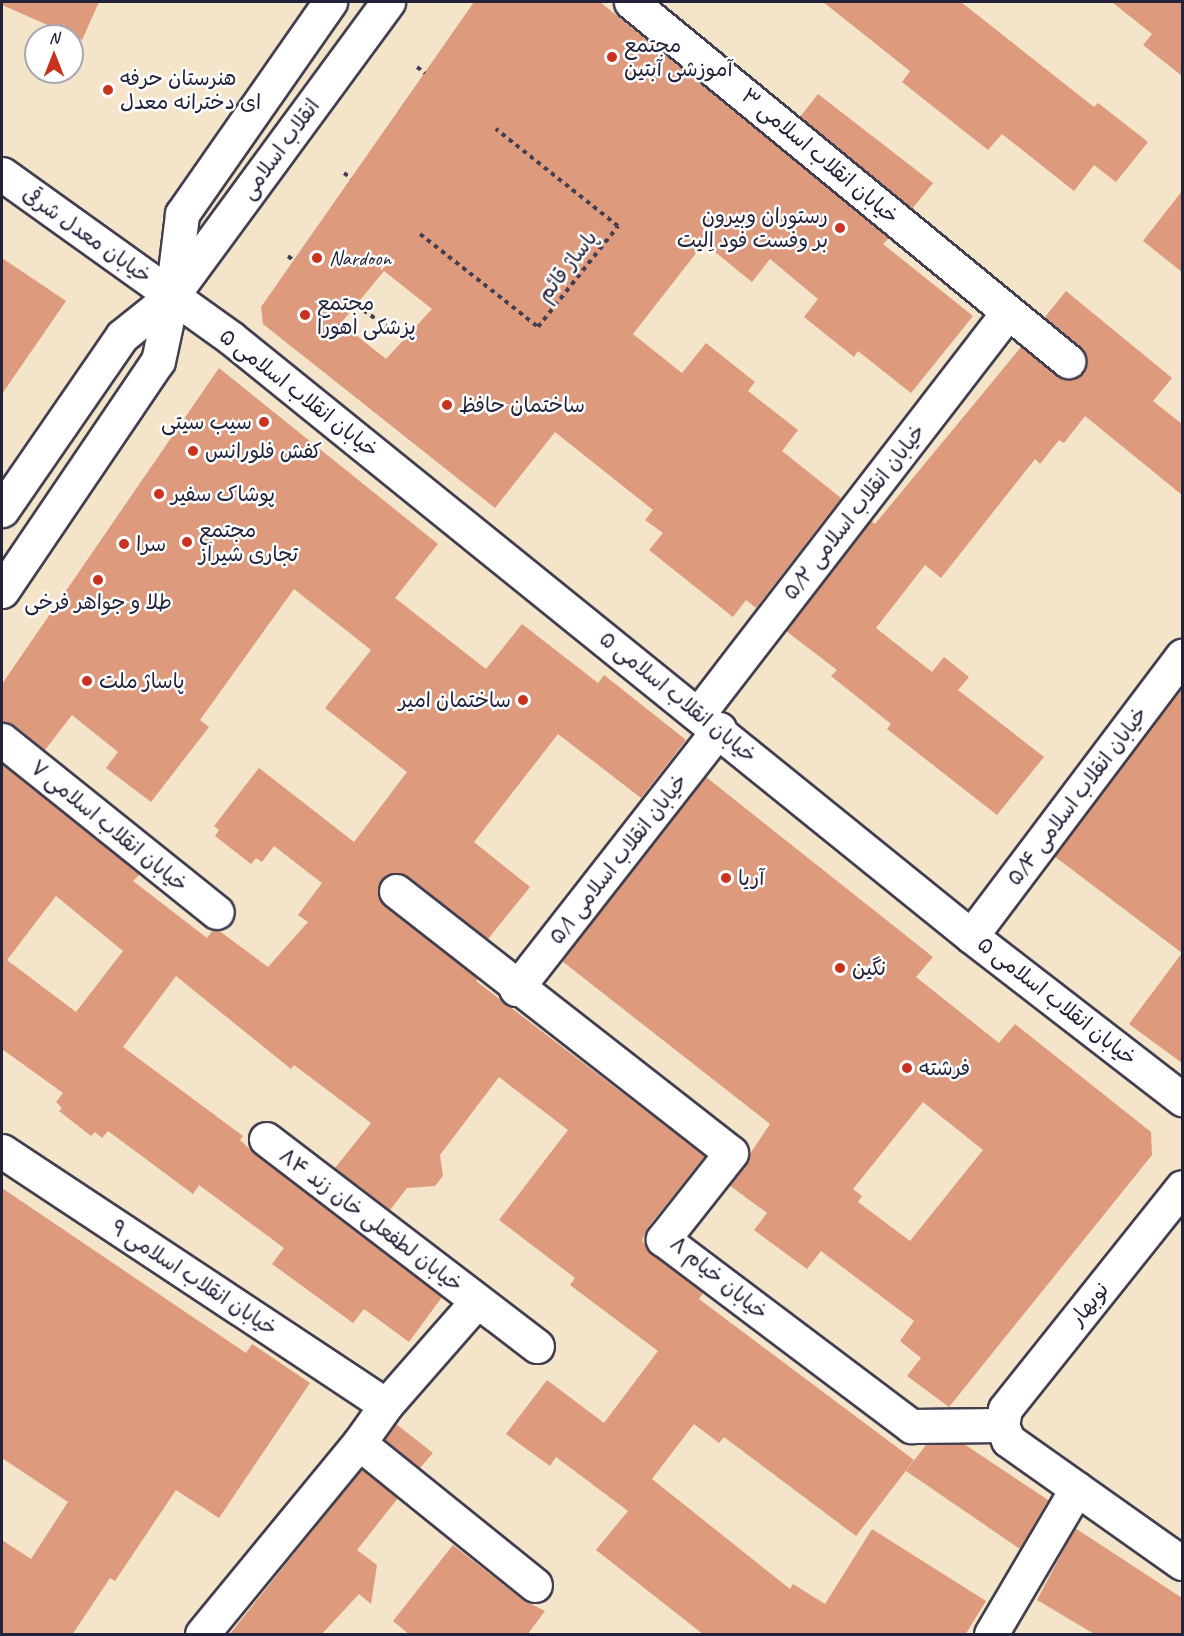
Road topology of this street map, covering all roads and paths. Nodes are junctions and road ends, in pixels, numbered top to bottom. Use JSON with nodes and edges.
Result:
{"nodes":[{"id":1,"x":330,"y":2,"type":"edge"},
{"id":2,"x":388,"y":2,"type":"edge"},
{"id":3,"x":631,"y":2,"type":"edge"},
{"id":4,"x":417,"y":67,"type":"dead end"},
{"id":5,"x":425,"y":73,"type":"dead end"},
{"id":6,"x":496,"y":129,"type":"dead end"},
{"id":7,"x":344,"y":173,"type":"dead end"},
{"id":8,"x":2,"y":174,"type":"edge"},
{"id":9,"x":351,"y":178,"type":"dead end"},
{"id":10,"x":420,"y":234,"type":"dead end"},
{"id":11,"x":288,"y":256,"type":"dead end"},
{"id":12,"x":294,"y":261,"type":"dead end"},
{"id":13,"x":172,"y":296,"type":"junction"},
{"id":14,"x":356,"y":305,"type":"dead end"},
{"id":15,"x":1008,"y":312,"type":"junction"},
{"id":16,"x":390,"y":329,"type":"dead end"},
{"id":17,"x":1068,"y":361,"type":"dead end"},
{"id":18,"x":2,"y":510,"type":"edge"},
{"id":19,"x":2,"y":591,"type":"edge"},
{"id":20,"x":1182,"y":656,"type":"edge"},
{"id":21,"x":709,"y":721,"type":"junction"},
{"id":22,"x":2,"y":740,"type":"edge"},
{"id":23,"x":396,"y":891,"type":"dead end"},
{"id":24,"x":217,"y":912,"type":"dead end"},
{"id":25,"x":972,"y":936,"type":"junction"},
{"id":26,"x":516,"y":988,"type":"junction"},
{"id":27,"x":1182,"y":1099,"type":"edge"},
{"id":28,"x":266,"y":1139,"type":"dead end"},
{"id":29,"x":2,"y":1151,"type":"edge"},
{"id":30,"x":1182,"y":1187,"type":"edge"},
{"id":31,"x":477,"y":1301,"type":"junction"},
{"id":32,"x":537,"y":1346,"type":"dead end"},
{"id":33,"x":386,"y":1405,"type":"junction"},
{"id":34,"x":1002,"y":1425,"type":"junction"},
{"id":35,"x":359,"y":1443,"type":"junction"},
{"id":36,"x":1077,"y":1488,"type":"junction"},
{"id":37,"x":1182,"y":1563,"type":"edge"},
{"id":38,"x":535,"y":1585,"type":"dead end"},
{"id":39,"x":202,"y":1635,"type":"edge"},
{"id":40,"x":991,"y":1635,"type":"edge"}],
"edges":[{"from":1,"to":13,"type":"street"},
{"from":2,"to":13,"type":"street","name":"انقلاب اسلامی"},
{"from":3,"to":15,"type":"street","name":"خیابان انقلاب اسلامی ۳"},
{"from":4,"to":5,"type":"path"},
{"from":6,"to":10,"type":"path","name":"پاساژ قائم"},
{"from":7,"to":9,"type":"path"},
{"from":8,"to":13,"type":"street","name":"خیابان معدل شرقی"},
{"from":11,"to":12,"type":"path"},
{"from":13,"to":18,"type":"street","name":"انقلاب اسلامی"},
{"from":13,"to":19,"type":"street","name":"انقلاب اسلامی"},
{"from":13,"to":21,"type":"street","name":"خیابان انقلاب اسلامی ۵"},
{"from":14,"to":16,"type":"path"},
{"from":15,"to":17,"type":"street","name":"خیابان انقلاب اسلامی ۳"},
{"from":15,"to":21,"type":"street","name":"خیابان انقلاب اسلامی ۵/۲"},
{"from":20,"to":25,"type":"street","name":"خیابان انقلاب اسلامی ۵/۴"},
{"from":21,"to":25,"type":"street","name":"خیابان انقلاب اسلامی ۵"},
{"from":21,"to":26,"type":"street","name":"خیابان انقلاب اسلامی ۵/۱"},
{"from":22,"to":24,"type":"street","name":"خیابان انقلاب اسلامی ۷"},
{"from":23,"to":26,"type":"street","name":"خیابان خیام ۸"},
{"from":25,"to":27,"type":"street","name":"خیابان انقلاب اسلامی ۵"},
{"from":26,"to":34,"type":"street","name":"خیابان خیام ۸"},
{"from":28,"to":31,"type":"street","name":"خیابان لطفعلی خان زند ۸۴"},
{"from":29,"to":33,"type":"street","name":"خیابان انقلاب اسلامی ۹"},
{"from":30,"to":34,"type":"street","name":"نوبهار"},
{"from":31,"to":32,"type":"street","name":"خیابان لطفعلی خان زند ۸۴"},
{"from":31,"to":33,"type":"street","name":"خیابان لطفعلی خان زند ۸۴"},
{"from":33,"to":35,"type":"street","name":"خیابان لطفعلی خان زند ۸۴"},
{"from":34,"to":36,"type":"street"},
{"from":35,"to":38,"type":"street"},
{"from":35,"to":39,"type":"street","name":"خیابان لطفعلی خان زند ۸۴"},
{"from":36,"to":37,"type":"street"},
{"from":36,"to":40,"type":"street"}]}
